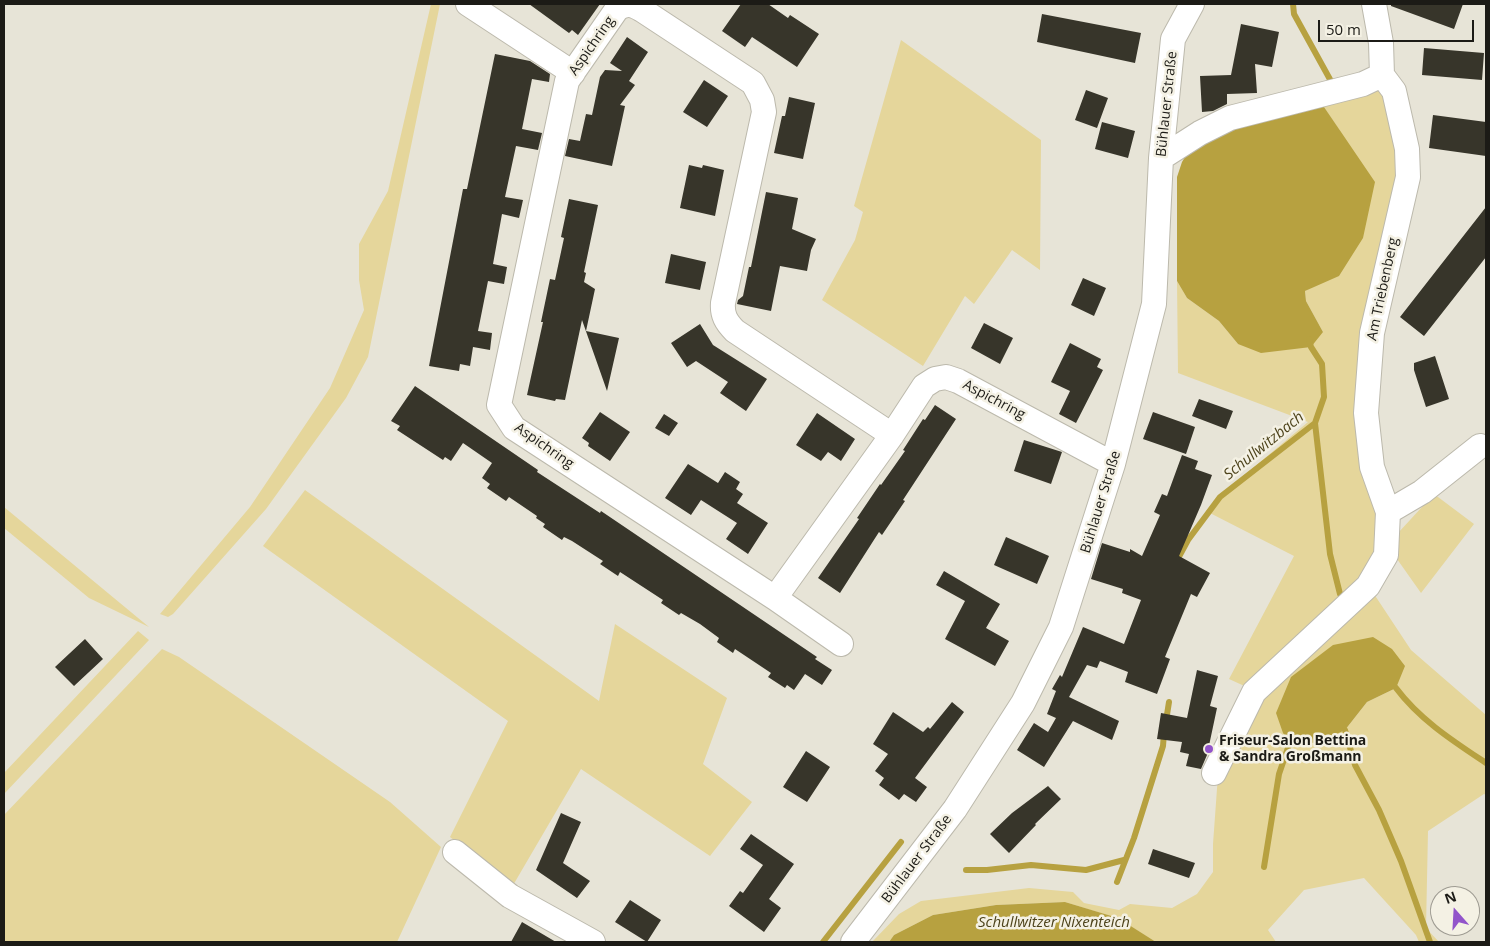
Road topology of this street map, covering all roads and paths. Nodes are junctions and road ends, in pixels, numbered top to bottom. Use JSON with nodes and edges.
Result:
{"nodes":[{"id":1,"x":468,"y":4,"type":"edge"},
{"id":2,"x":1192,"y":4,"type":"edge"},
{"id":3,"x":1374,"y":4,"type":"edge"},
{"id":4,"x":573,"y":73,"type":"junction"},
{"id":5,"x":1382,"y":75,"type":"junction"},
{"id":6,"x":1161,"y":158,"type":"junction"},
{"id":7,"x":892,"y":435,"type":"junction"},
{"id":8,"x":1480,"y":446,"type":"dead end"},
{"id":9,"x":1113,"y":464,"type":"junction"},
{"id":10,"x":1388,"y":512,"type":"junction"},
{"id":11,"x":775,"y":598,"type":"junction"},
{"id":12,"x":841,"y":644,"type":"dead end"},
{"id":13,"x":1214,"y":773,"type":"dead end"},
{"id":14,"x":454,"y":852,"type":"dead end"},
{"id":15,"x":593,"y":942,"type":"edge"},
{"id":16,"x":852,"y":942,"type":"edge"}],
"edges":[{"from":1,"to":4,"type":"street"},
{"from":2,"to":6,"type":"street","name":"Bühlauer Straße"},
{"from":3,"to":5,"type":"street"},
{"from":4,"to":7,"type":"street","name":"Aspichring"},
{"from":4,"to":11,"type":"street","name":"Aspichring"},
{"from":5,"to":6,"type":"street"},
{"from":5,"to":10,"type":"street","name":"Am Triebenberg"},
{"from":6,"to":9,"type":"street","name":"Bühlauer Straße"},
{"from":7,"to":9,"type":"street","name":"Aspichring"},
{"from":7,"to":11,"type":"street","name":"Aspichring"},
{"from":8,"to":10,"type":"street"},
{"from":9,"to":16,"type":"street","name":"Bühlauer Straße"},
{"from":10,"to":13,"type":"street","name":"Am Triebenberg"},
{"from":11,"to":12,"type":"street","name":"Aspichring"},
{"from":14,"to":15,"type":"street"}]}
